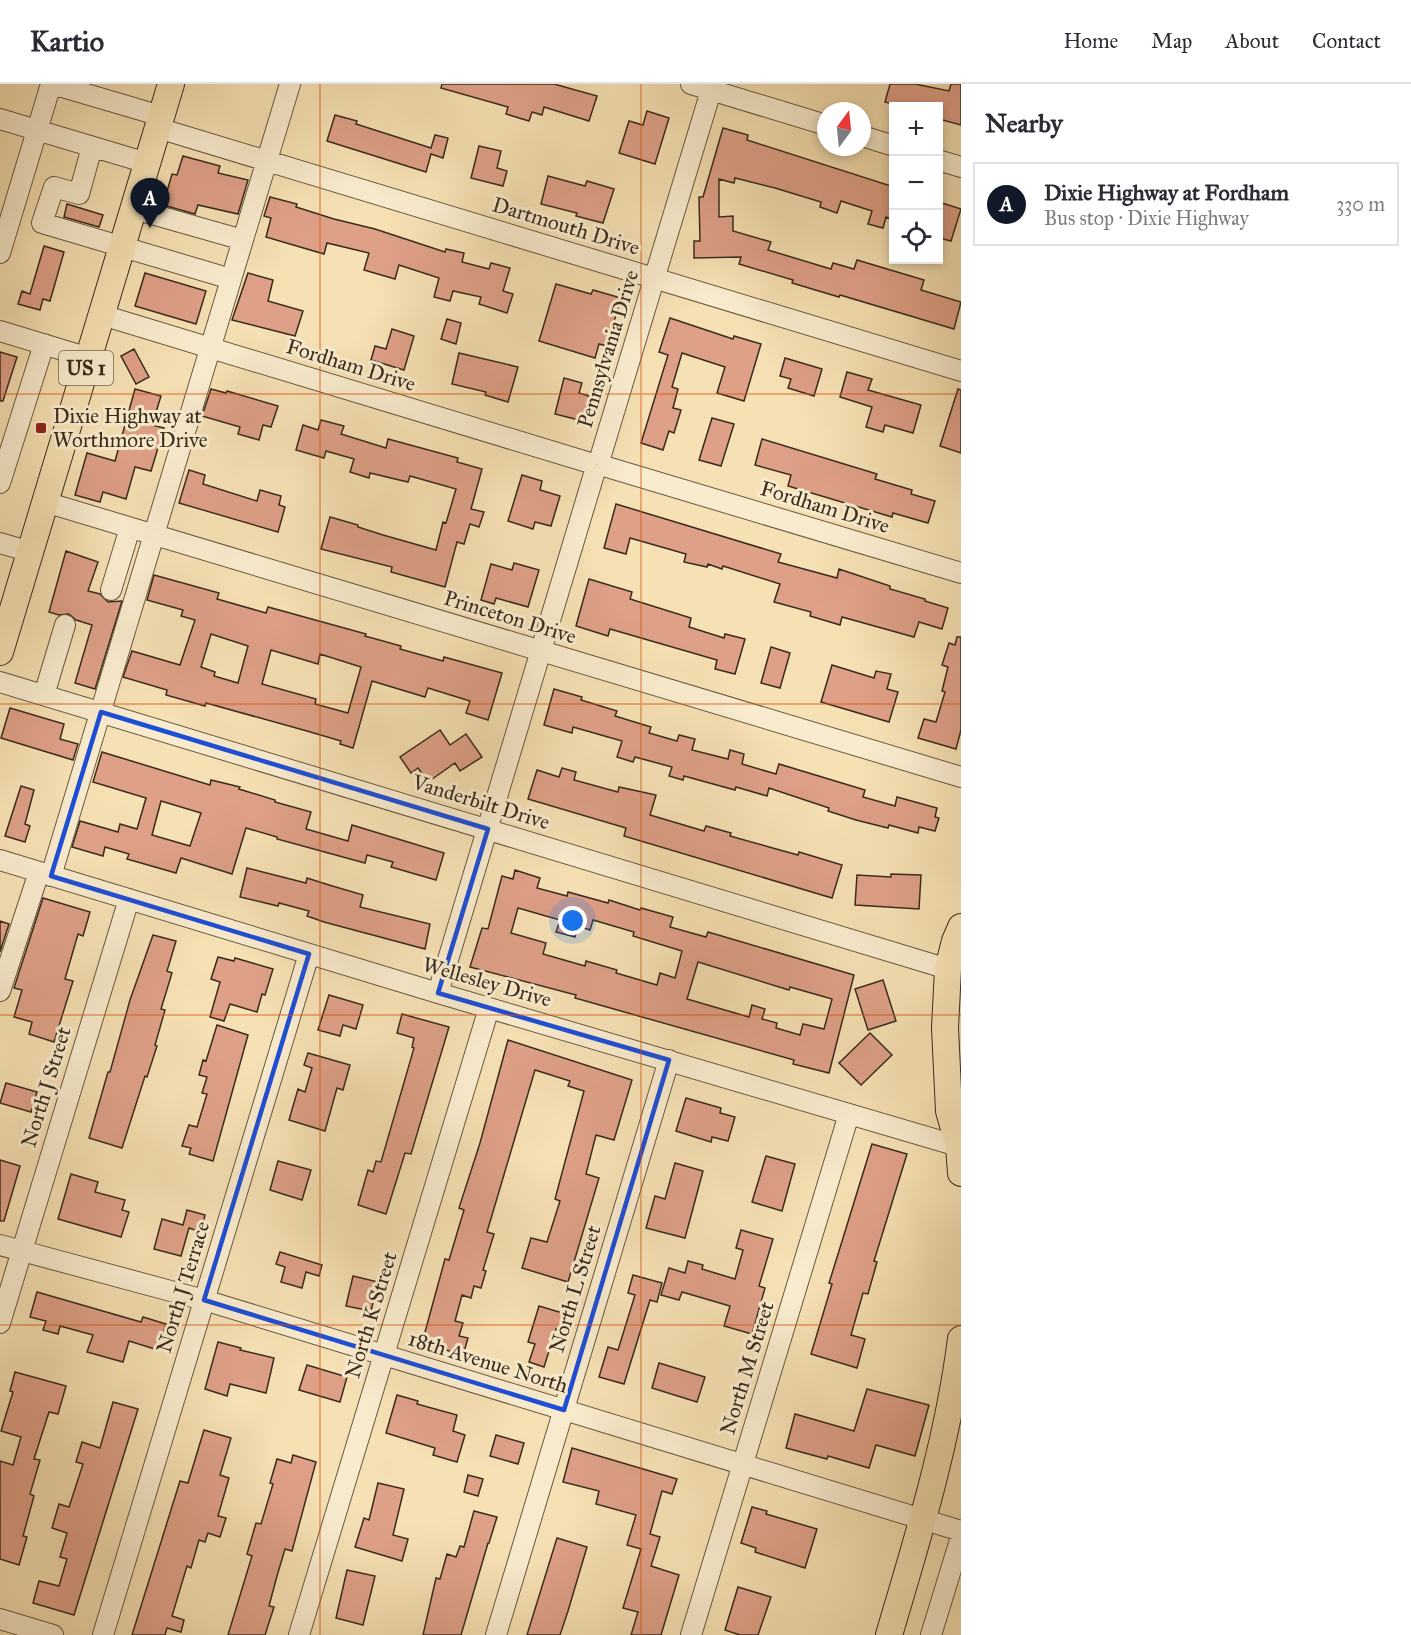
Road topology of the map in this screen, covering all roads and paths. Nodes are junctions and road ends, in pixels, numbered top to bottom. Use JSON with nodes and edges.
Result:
{"nodes":[{"id":1,"x":51,"y":84,"type":"edge"},
{"id":2,"x":171,"y":84,"type":"edge"},
{"id":3,"x":290,"y":84,"type":"edge"},
{"id":4,"x":691,"y":84,"type":"edge"},
{"id":5,"x":712,"y":87,"type":"edge"},
{"id":6,"x":0,"y":119,"type":"edge"},
{"id":7,"x":160,"y":122,"type":"junction"},
{"id":8,"x":817,"y":122,"type":"edge"},
{"id":9,"x":37,"y":130,"type":"junction"},
{"id":10,"x":871,"y":139,"type":"edge"},
{"id":11,"x":889,"y":144,"type":"edge"},
{"id":12,"x":92,"y":147,"type":"junction"},
{"id":13,"x":267,"y":161,"type":"junction"},
{"id":14,"x":943,"y":161,"type":"edge"},
{"id":15,"x":147,"y":163,"type":"junction"},
{"id":16,"x":961,"y":167,"type":"edge"},
{"id":17,"x":134,"y":209,"type":"junction"},
{"id":18,"x":243,"y":240,"type":"junction"},
{"id":19,"x":122,"y":247,"type":"junction"},
{"id":20,"x":0,"y":253,"type":"edge"},
{"id":21,"x":654,"y":277,"type":"junction"},
{"id":22,"x":231,"y":279,"type":"junction"},
{"id":23,"x":102,"y":315,"type":"junction"},
{"id":24,"x":0,"y":331,"type":"edge"},
{"id":25,"x":44,"y":345,"type":"junction"},
{"id":26,"x":211,"y":348,"type":"junction"},
{"id":27,"x":89,"y":358,"type":"junction"},
{"id":28,"x":961,"y":371,"type":"edge"},
{"id":29,"x":597,"y":465,"type":"junction"},
{"id":30,"x":0,"y":483,"type":"edge"},
{"id":31,"x":45,"y":502,"type":"junction"},
{"id":32,"x":130,"y":528,"type":"junction"},
{"id":33,"x":154,"y":535,"type":"junction"},
{"id":34,"x":0,"y":543,"type":"edge"},
{"id":35,"x":31,"y":552,"type":"junction"},
{"id":36,"x":961,"y":573,"type":"edge"},
{"id":37,"x":111,"y":590,"type":"dead end"},
{"id":38,"x":65,"y":625,"type":"dead end"},
{"id":39,"x":541,"y":651,"type":"junction"},
{"id":40,"x":0,"y":652,"type":"edge"},
{"id":41,"x":0,"y":682,"type":"edge"},
{"id":42,"x":44,"y":695,"type":"junction"},
{"id":43,"x":101,"y":712,"type":"junction"},
{"id":44,"x":961,"y":777,"type":"edge"},
{"id":45,"x":488,"y":829,"type":"junction"},
{"id":46,"x":0,"y":860,"type":"edge"},
{"id":47,"x":45,"y":874,"type":"junction"},
{"id":48,"x":129,"y":899,"type":"junction"},
{"id":49,"x":961,"y":927,"type":"edge"},
{"id":50,"x":309,"y":954,"type":"junction"},
{"id":51,"x":948,"y":969,"type":"junction"},
{"id":52,"x":0,"y":991,"type":"edge"},
{"id":53,"x":438,"y":993,"type":"junction"},
{"id":54,"x":489,"y":1008,"type":"junction"},
{"id":55,"x":961,"y":1020,"type":"edge"},
{"id":56,"x":961,"y":1059,"type":"edge"},
{"id":57,"x":669,"y":1060,"type":"junction"},
{"id":58,"x":849,"y":1114,"type":"junction"},
{"id":59,"x":960,"y":1141,"type":"edge"},
{"id":60,"x":961,"y":1173,"type":"edge"},
{"id":61,"x":0,"y":1245,"type":"edge"},
{"id":62,"x":21,"y":1251,"type":"junction"},
{"id":63,"x":204,"y":1300,"type":"junction"},
{"id":64,"x":0,"y":1323,"type":"edge"},
{"id":65,"x":961,"y":1339,"type":"edge"},
{"id":66,"x":384,"y":1355,"type":"junction"},
{"id":67,"x":957,"y":1396,"type":"edge"},
{"id":68,"x":564,"y":1410,"type":"junction"},
{"id":69,"x":744,"y":1464,"type":"junction"},
{"id":70,"x":923,"y":1519,"type":"junction"},
{"id":71,"x":961,"y":1531,"type":"edge"},
{"id":72,"x":961,"y":1537,"type":"edge"},
{"id":73,"x":0,"y":1619,"type":"edge"},
{"id":74,"x":892,"y":1634,"type":"edge"},
{"id":75,"x":53,"y":1635,"type":"edge"},
{"id":76,"x":103,"y":1635,"type":"edge"},
{"id":77,"x":299,"y":1635,"type":"edge"},
{"id":78,"x":496,"y":1635,"type":"edge"},
{"id":79,"x":692,"y":1635,"type":"edge"},
{"id":80,"x":931,"y":1635,"type":"edge"}],
"edges":[{"from":1,"to":7,"type":"street","name":"Dartmouth Drive"},
{"from":1,"to":9,"type":"street"},
{"from":2,"to":7,"type":"main road","number":"US 1"},
{"from":3,"to":13,"type":"street"},
{"from":4,"to":5,"type":"street"},
{"from":5,"to":8,"type":"street"},
{"from":5,"to":21,"type":"street","name":"Pennsylvania Drive"},
{"from":6,"to":9,"type":"street"},
{"from":7,"to":13,"type":"street","name":"Dartmouth Drive"},
{"from":7,"to":15,"type":"main road","number":"US 1"},
{"from":9,"to":12,"type":"street"},
{"from":9,"to":20,"type":"street"},
{"from":10,"to":11,"type":"street"},
{"from":12,"to":15,"type":"street"},
{"from":12,"to":19,"type":"street"},
{"from":13,"to":18,"type":"street"},
{"from":13,"to":21,"type":"street","name":"Dartmouth Drive"},
{"from":14,"to":16,"type":"street"},
{"from":15,"to":17,"type":"main road","number":"US 1"},
{"from":17,"to":18,"type":"street"},
{"from":17,"to":19,"type":"main road","number":"US 1"},
{"from":18,"to":22,"type":"street"},
{"from":19,"to":22,"type":"street"},
{"from":19,"to":23,"type":"main road","number":"US 1"},
{"from":21,"to":28,"type":"street","name":"Dartmouth Drive"},
{"from":21,"to":29,"type":"street","name":"Pennsylvania Drive"},
{"from":22,"to":26,"type":"street"},
{"from":23,"to":26,"type":"street","name":"Fordham Drive"},
{"from":23,"to":27,"type":"main road","number":"US 1"},
{"from":24,"to":25,"type":"street"},
{"from":25,"to":27,"type":"street"},
{"from":25,"to":30,"type":"street"},
{"from":26,"to":29,"type":"street","name":"Fordham Drive"},
{"from":26,"to":33,"type":"street"},
{"from":27,"to":31,"type":"main road","number":"US 1"},
{"from":29,"to":36,"type":"street","name":"Fordham Drive"},
{"from":29,"to":39,"type":"street","name":"Pennsylvania Drive"},
{"from":31,"to":32,"type":"street","name":"Princeton Drive"},
{"from":31,"to":35,"type":"main road","number":"US 1"},
{"from":32,"to":33,"type":"street","name":"Princeton Drive"},
{"from":32,"to":37,"type":"street"},
{"from":33,"to":39,"type":"street","name":"Princeton Drive"},
{"from":33,"to":43,"type":"street"},
{"from":34,"to":35,"type":"street"},
{"from":35,"to":40,"type":"main road","number":"US 1"},
{"from":38,"to":42,"type":"street"},
{"from":39,"to":44,"type":"street","name":"Princeton Drive"},
{"from":39,"to":45,"type":"street","name":"Pennsylvania Drive"},
{"from":41,"to":42,"type":"street","name":"Vanderbilt Drive"},
{"from":42,"to":43,"type":"street","name":"Vanderbilt Drive"},
{"from":43,"to":45,"type":"street","name":"Vanderbilt Drive"},
{"from":43,"to":47,"type":"street"},
{"from":45,"to":51,"type":"street","name":"Vanderbilt Drive"},
{"from":45,"to":53,"type":"street","name":"Pennsylvania Drive"},
{"from":46,"to":47,"type":"street","name":"Wellesley Drive"},
{"from":47,"to":48,"type":"street","name":"Wellesley Drive"},
{"from":47,"to":52,"type":"street"},
{"from":48,"to":50,"type":"street","name":"Wellesley Drive"},
{"from":48,"to":62,"type":"street","name":"North J Street"},
{"from":49,"to":51,"type":"main road"},
{"from":50,"to":53,"type":"street","name":"Wellesley Drive"},
{"from":50,"to":63,"type":"street","name":"North J Terrace"},
{"from":51,"to":59,"type":"main road"},
{"from":53,"to":54,"type":"street","name":"Wellesley Drive"},
{"from":54,"to":57,"type":"street","name":"Wellesley Drive"},
{"from":54,"to":66,"type":"street","name":"North K Street"},
{"from":55,"to":56,"type":"main road"},
{"from":57,"to":58,"type":"street","name":"Wellesley Drive"},
{"from":57,"to":68,"type":"street","name":"North L Street"},
{"from":58,"to":59,"type":"street","name":"Wellesley Drive"},
{"from":58,"to":69,"type":"street","name":"North M Street"},
{"from":59,"to":60,"type":"main road"},
{"from":61,"to":62,"type":"street","name":"18th Avenue North"},
{"from":62,"to":63,"type":"street","name":"18th Avenue North"},
{"from":62,"to":64,"type":"street","name":"North J Street"},
{"from":63,"to":66,"type":"street","name":"18th Avenue North"},
{"from":63,"to":76,"type":"street","name":"North J Terrace"},
{"from":65,"to":67,"type":"main road"},
{"from":66,"to":68,"type":"street","name":"18th Avenue North"},
{"from":66,"to":77,"type":"street","name":"North K Street"},
{"from":67,"to":70,"type":"main road"},
{"from":68,"to":69,"type":"street","name":"18th Avenue North"},
{"from":68,"to":78,"type":"street","name":"North L Street"},
{"from":69,"to":70,"type":"street","name":"18th Avenue North"},
{"from":69,"to":79,"type":"street","name":"North M Street"},
{"from":70,"to":71,"type":"street","name":"18th Avenue North"},
{"from":70,"to":74,"type":"main road"},
{"from":72,"to":80,"type":"street"},
{"from":73,"to":75,"type":"street"}]}
